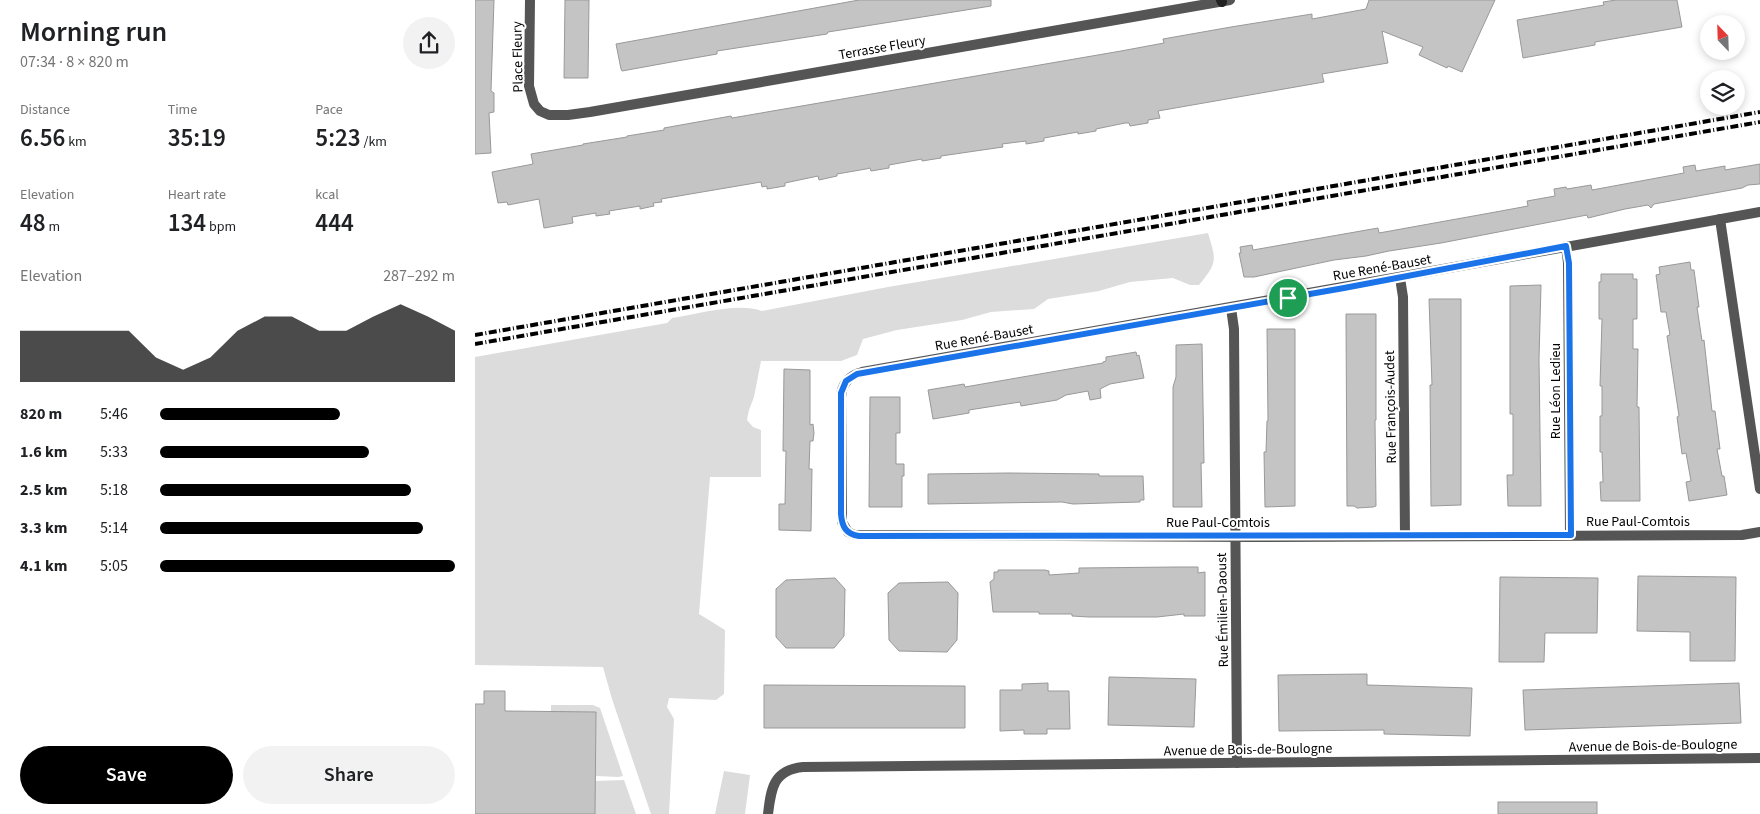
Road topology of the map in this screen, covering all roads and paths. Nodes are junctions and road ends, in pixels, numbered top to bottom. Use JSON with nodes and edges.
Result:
{"nodes":[{"id":1,"x":530,"y":0,"type":"edge"},
{"id":2,"x":1224,"y":1,"type":"edge"},
{"id":3,"x":540,"y":111,"type":"joint"},
{"id":4,"x":1760,"y":212,"type":"edge"},
{"id":5,"x":1720,"y":220,"type":"junction"},
{"id":6,"x":1566,"y":246,"type":"junction"},
{"id":7,"x":1400,"y":278,"type":"junction"},
{"id":8,"x":1231,"y":308,"type":"junction"},
{"id":9,"x":862,"y":372,"type":"joint"},
{"id":10,"x":1760,"y":488,"type":"edge"},
{"id":11,"x":1760,"y":532,"type":"edge"},
{"id":12,"x":1571,"y":535,"type":"junction"},
{"id":13,"x":1235,"y":536,"type":"junction"},
{"id":14,"x":1405,"y":536,"type":"junction"},
{"id":15,"x":1760,"y":758,"type":"edge"},
{"id":16,"x":1237,"y":763,"type":"junction"},
{"id":17,"x":767,"y":814,"type":"edge"}],
"edges":[{"from":1,"to":3,"type":"street","name":"Place Fleury"},
{"from":2,"to":3,"type":"street","name":"Terrasse Fleury"},
{"from":4,"to":5,"type":"street","name":"Rue René-Bauset"},
{"from":5,"to":6,"type":"street","name":"Rue René-Bauset"},
{"from":5,"to":10,"type":"street"},
{"from":6,"to":7,"type":"street","name":"Rue René-Bauset"},
{"from":6,"to":12,"type":"street","name":"Rue Léon Ledieu"},
{"from":7,"to":8,"type":"street","name":"Rue René-Bauset"},
{"from":7,"to":14,"type":"street","name":"Rue François-Audet"},
{"from":8,"to":9,"type":"street","name":"Rue René-Bauset"},
{"from":8,"to":13,"type":"street","name":"Rue Émilien-Daoust"},
{"from":9,"to":13,"type":"street","name":"Rue Paul-Comtois"},
{"from":11,"to":12,"type":"street","name":"Rue Paul-Comtois"},
{"from":12,"to":14,"type":"street","name":"Rue Paul-Comtois"},
{"from":13,"to":14,"type":"street","name":"Rue Paul-Comtois"},
{"from":13,"to":16,"type":"street","name":"Rue Émilien-Daoust"},
{"from":15,"to":16,"type":"street","name":"Avenue de Bois-de-Boulogne"},
{"from":16,"to":17,"type":"street","name":"Avenue de Bois-de-Boulogne"}]}
